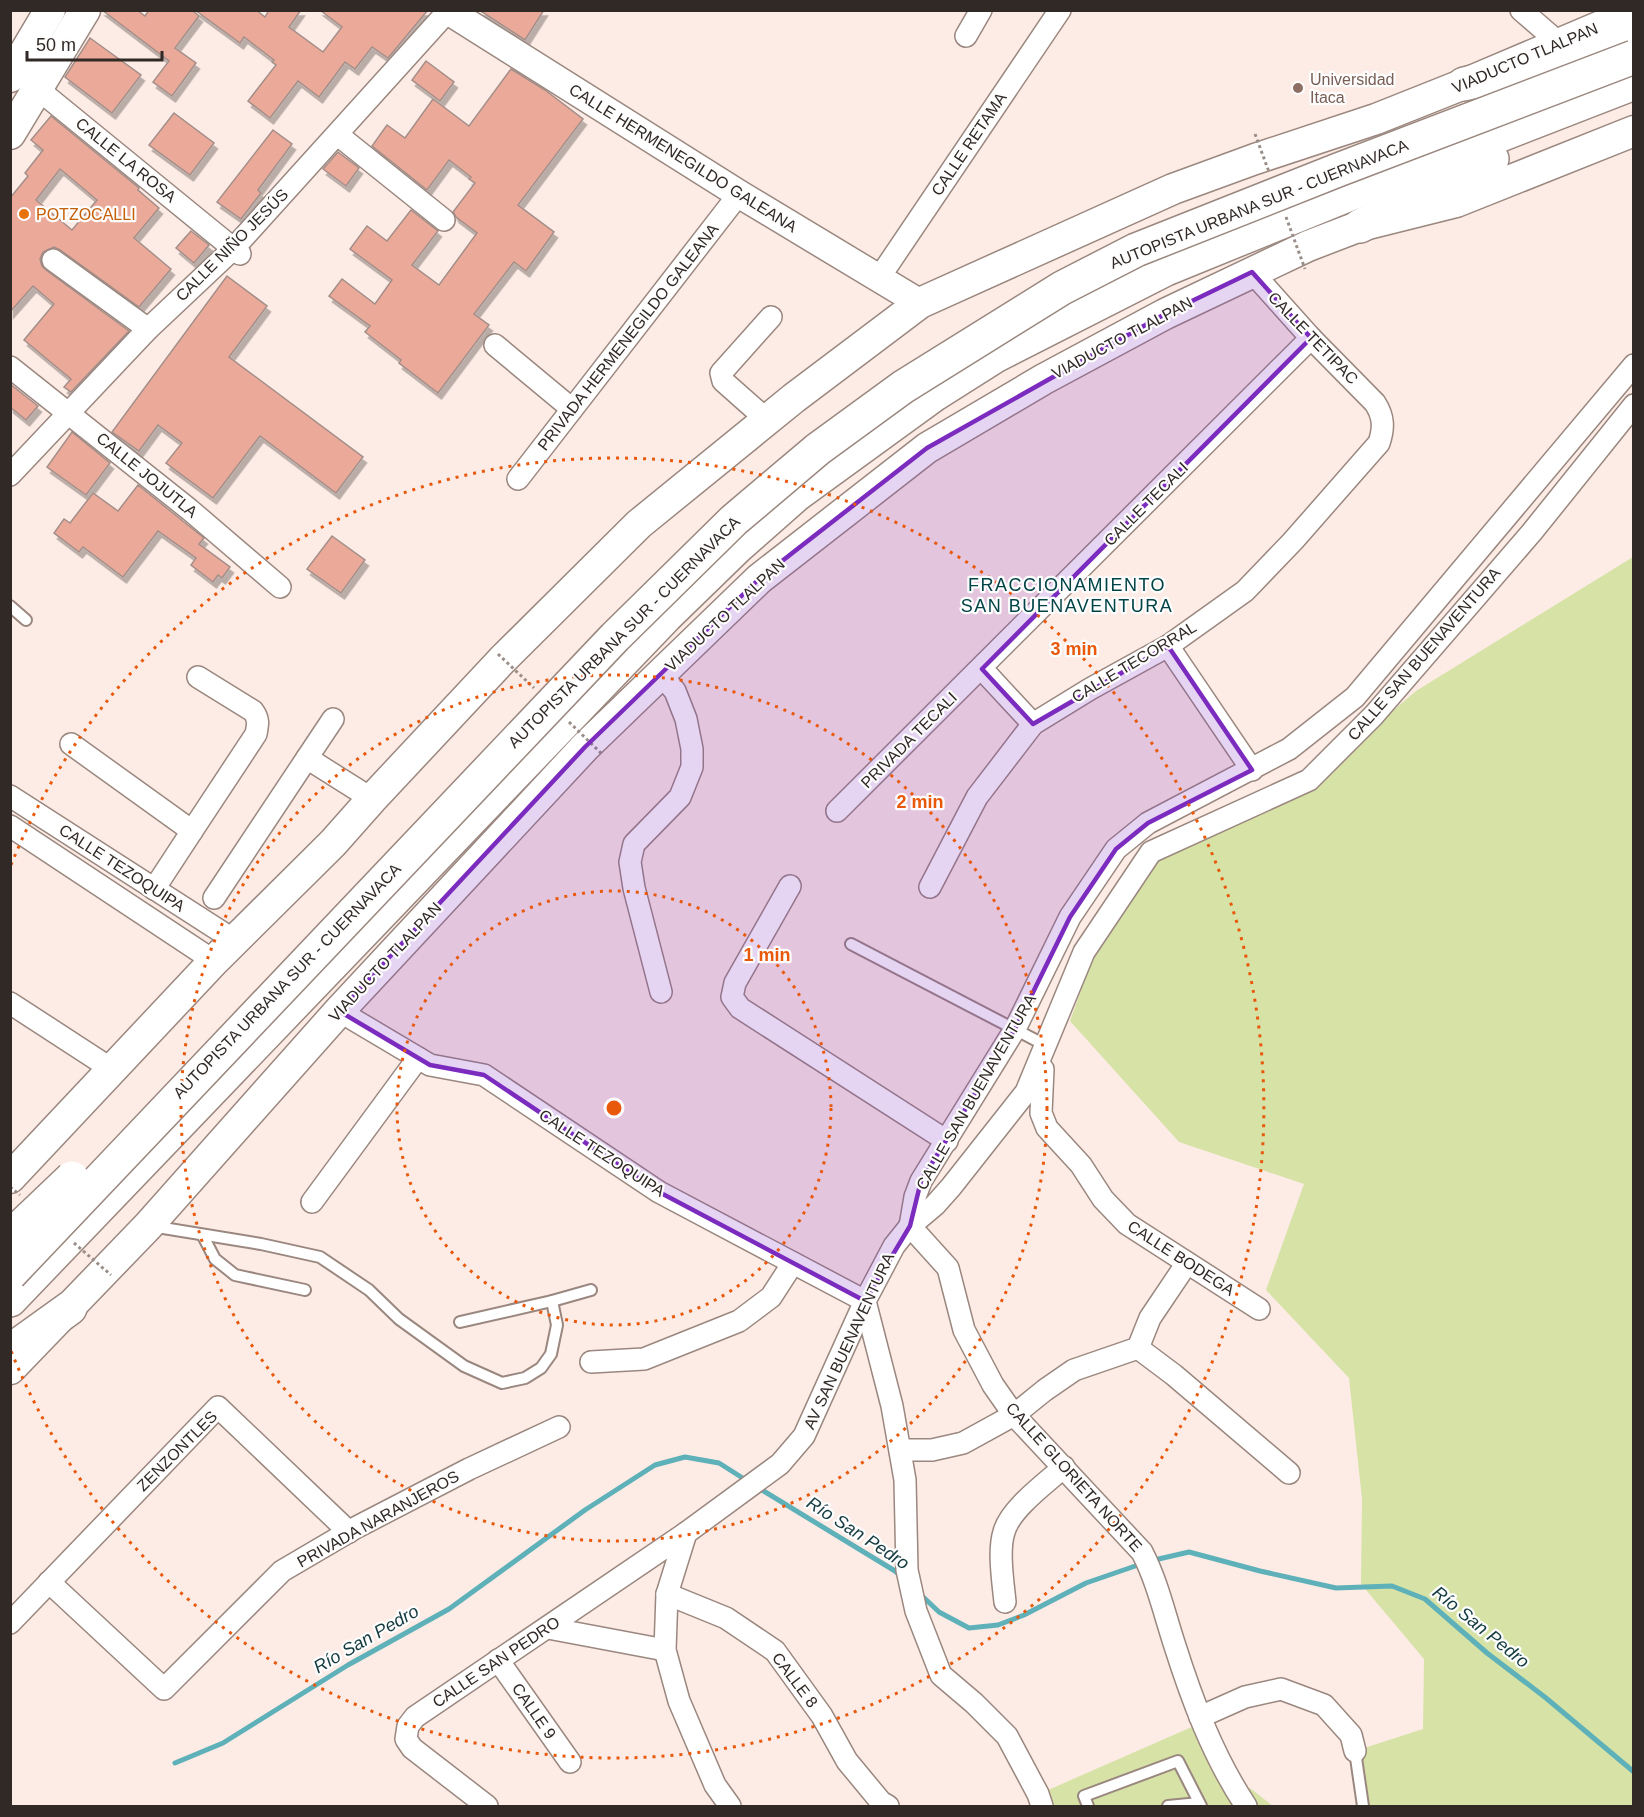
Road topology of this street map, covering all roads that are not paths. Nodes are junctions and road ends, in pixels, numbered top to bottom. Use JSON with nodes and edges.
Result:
{"nodes":[{"id":1,"x":50,"y":10,"type":"edge"},
{"id":2,"x":85,"y":10,"type":"edge"},
{"id":3,"x":981,"y":10,"type":"edge"},
{"id":4,"x":1060,"y":10,"type":"edge"},
{"id":5,"x":1521,"y":10,"type":"edge"},
{"id":6,"x":448,"y":11,"type":"edge"},
{"id":7,"x":1633,"y":12,"type":"edge"},
{"id":8,"x":966,"y":36,"type":"dead end"},
{"id":9,"x":1559,"y":43,"type":"junction"},
{"id":10,"x":1634,"y":44,"type":"edge"},
{"id":11,"x":1634,"y":56,"type":"edge"},
{"id":12,"x":12,"y":71,"type":"edge"},
{"id":13,"x":1634,"y":78,"type":"edge"},
{"id":14,"x":1634,"y":83,"type":"edge"},
{"id":15,"x":1464,"y":84,"type":"junction"},
{"id":16,"x":38,"y":88,"type":"junction"},
{"id":17,"x":1634,"y":98,"type":"edge"},
{"id":18,"x":1634,"y":131,"type":"edge"},
{"id":19,"x":10,"y":134,"type":"edge"},
{"id":20,"x":338,"y":135,"type":"junction"},
{"id":21,"x":739,"y":194,"type":"junction"},
{"id":22,"x":444,"y":220,"type":"dead end"},
{"id":23,"x":1360,"y":226,"type":"junction"},
{"id":24,"x":241,"y":248,"type":"junction"},
{"id":25,"x":53,"y":260,"type":"dead end"},
{"id":26,"x":1252,"y":272,"type":"junction"},
{"id":27,"x":879,"y":278,"type":"junction"},
{"id":28,"x":920,"y":303,"type":"junction"},
{"id":29,"x":771,"y":316,"type":"dead end"},
{"id":30,"x":148,"y":329,"type":"junction"},
{"id":31,"x":1311,"y":338,"type":"junction"},
{"id":32,"x":495,"y":345,"type":"dead end"},
{"id":33,"x":10,"y":367,"type":"edge"},
{"id":34,"x":1630,"y":376,"type":"edge"},
{"id":35,"x":1375,"y":403,"type":"joint"},
{"id":36,"x":1634,"y":405,"type":"edge"},
{"id":37,"x":572,"y":410,"type":"junction"},
{"id":38,"x":69,"y":412,"type":"junction"},
{"id":39,"x":767,"y":420,"type":"junction"},
{"id":40,"x":10,"y":475,"type":"edge"},
{"id":41,"x":518,"y":479,"type":"dead end"},
{"id":42,"x":280,"y":587,"type":"dead end"},
{"id":43,"x":10,"y":606,"type":"edge"},
{"id":44,"x":26,"y":620,"type":"dead end"},
{"id":45,"x":1168,"y":646,"type":"junction"},
{"id":46,"x":982,"y":669,"type":"junction"},
{"id":47,"x":661,"y":675,"type":"junction"},
{"id":48,"x":198,"y":677,"type":"dead end"},
{"id":49,"x":333,"y":719,"type":"dead end"},
{"id":50,"x":1033,"y":724,"type":"junction"},
{"id":51,"x":72,"y":744,"type":"dead end"},
{"id":52,"x":307,"y":758,"type":"junction"},
{"id":53,"x":1252,"y":770,"type":"junction"},
{"id":54,"x":10,"y":796,"type":"edge"},
{"id":55,"x":372,"y":799,"type":"junction"},
{"id":56,"x":837,"y":812,"type":"dead end"},
{"id":57,"x":10,"y":826,"type":"edge"},
{"id":58,"x":192,"y":831,"type":"junction"},
{"id":59,"x":790,"y":886,"type":"dead end"},
{"id":60,"x":930,"y":887,"type":"dead end"},
{"id":61,"x":154,"y":889,"type":"junction"},
{"id":62,"x":214,"y":898,"type":"dead end"},
{"id":63,"x":851,"y":944,"type":"dead end"},
{"id":64,"x":224,"y":950,"type":"junction"},
{"id":65,"x":661,"y":992,"type":"dead end"},
{"id":66,"x":10,"y":1004,"type":"edge"},
{"id":67,"x":339,"y":1011,"type":"junction"},
{"id":68,"x":1015,"y":1029,"type":"junction"},
{"id":69,"x":1045,"y":1045,"type":"junction"},
{"id":70,"x":418,"y":1058,"type":"junction"},
{"id":71,"x":112,"y":1070,"type":"junction"},
{"id":72,"x":169,"y":1105,"type":"junction"},
{"id":73,"x":946,"y":1141,"type":"junction"},
{"id":74,"x":10,"y":1178,"type":"edge"},
{"id":75,"x":312,"y":1202,"type":"dead end"},
{"id":76,"x":148,"y":1226,"type":"junction"},
{"id":77,"x":910,"y":1226,"type":"junction"},
{"id":78,"x":203,"y":1236,"type":"junction"},
{"id":79,"x":10,"y":1237,"type":"edge"},
{"id":80,"x":894,"y":1246,"type":"joint"},
{"id":81,"x":10,"y":1261,"type":"edge"},
{"id":82,"x":793,"y":1263,"type":"junction"},
{"id":83,"x":1187,"y":1263,"type":"junction"},
{"id":84,"x":10,"y":1274,"type":"edge"},
{"id":85,"x":305,"y":1290,"type":"dead end"},
{"id":86,"x":591,"y":1290,"type":"dead end"},
{"id":87,"x":10,"y":1292,"type":"edge"},
{"id":88,"x":10,"y":1300,"type":"edge"},
{"id":89,"x":552,"y":1301,"type":"junction"},
{"id":90,"x":865,"y":1301,"type":"junction"},
{"id":91,"x":70,"y":1308,"type":"junction"},
{"id":92,"x":1259,"y":1309,"type":"dead end"},
{"id":93,"x":460,"y":1322,"type":"dead end"},
{"id":94,"x":1138,"y":1348,"type":"junction"},
{"id":95,"x":10,"y":1351,"type":"edge"},
{"id":96,"x":591,"y":1362,"type":"dead end"},
{"id":97,"x":10,"y":1369,"type":"edge"},
{"id":98,"x":1014,"y":1415,"type":"junction"},
{"id":99,"x":560,"y":1427,"type":"dead end"},
{"id":100,"x":900,"y":1450,"type":"junction"},
{"id":101,"x":1064,"y":1467,"type":"junction"},
{"id":102,"x":1289,"y":1473,"type":"dead end"},
{"id":103,"x":349,"y":1532,"type":"junction"},
{"id":104,"x":686,"y":1533,"type":"junction"},
{"id":105,"x":49,"y":1582,"type":"junction"},
{"id":106,"x":667,"y":1594,"type":"junction"},
{"id":107,"x":1005,"y":1602,"type":"dead end"},
{"id":108,"x":10,"y":1623,"type":"edge"},
{"id":109,"x":548,"y":1628,"type":"junction"},
{"id":110,"x":665,"y":1650,"type":"junction"},
{"id":111,"x":498,"y":1660,"type":"junction"},
{"id":112,"x":1200,"y":1717,"type":"junction"},
{"id":113,"x":1355,"y":1751,"type":"joint"},
{"id":114,"x":570,"y":1762,"type":"dead end"},
{"id":115,"x":723,"y":1805,"type":"edge"},
{"id":116,"x":1200,"y":1805,"type":"edge"},
{"id":117,"x":487,"y":1806,"type":"edge"},
{"id":118,"x":888,"y":1806,"type":"edge"},
{"id":119,"x":1042,"y":1806,"type":"edge"},
{"id":120,"x":1088,"y":1806,"type":"edge"},
{"id":121,"x":1168,"y":1806,"type":"edge"},
{"id":122,"x":1246,"y":1806,"type":"edge"},
{"id":123,"x":1363,"y":1806,"type":"edge"}],
"edges":[{"from":1,"to":12,"type":"main road"},
{"from":2,"to":16,"type":"main road"},
{"from":3,"to":8,"type":"street"},
{"from":4,"to":27,"type":"street","name":"CALLE RETAMA"},
{"from":5,"to":9,"type":"street"},
{"from":6,"to":20,"type":"street","name":"CALLE NIÑO JESÚS"},
{"from":6,"to":21,"type":"street","name":"CALLE HERMENEGILDO GALEANA"},
{"from":7,"to":9,"type":"main road","name":"VIADUCTO TLALPAN"},
{"from":9,"to":15,"type":"main road","name":"VIADUCTO TLALPAN"},
{"from":10,"to":15,"type":"highway"},
{"from":11,"to":72,"type":"highway","name":"AUTOPISTA URBANA SUR - CUERNAVACA","bridge":true},
{"from":11,"to":81,"type":"highway","name":"VIADUCTO TLALPAN"},
{"from":12,"to":16,"type":"street","name":"CALLE LA ROSA"},
{"from":13,"to":87,"type":"highway","name":"AUTOPISTA URBANA SUR - CUERNAVACA"},
{"from":14,"to":88,"type":"highway"},
{"from":15,"to":28,"type":"main road","name":"VIADUCTO TLALPAN"},
{"from":16,"to":19,"type":"main road"},
{"from":16,"to":24,"type":"street","name":"CALLE LA ROSA"},
{"from":17,"to":23,"type":"highway"},
{"from":18,"to":23,"type":"main road","name":"VIADUCTO TLALPAN"},
{"from":20,"to":22,"type":"street"},
{"from":20,"to":24,"type":"street","name":"CALLE NIÑO JESÚS"},
{"from":21,"to":27,"type":"street","name":"CALLE HERMENEGILDO GALEANA"},
{"from":21,"to":37,"type":"street","name":"PRIVADA HERMENEGILDO GALEANA"},
{"from":23,"to":26,"type":"main road","name":"VIADUCTO TLALPAN"},
{"from":24,"to":30,"type":"street","name":"CALLE NIÑO JESÚS"},
{"from":25,"to":30,"type":"street"},
{"from":26,"to":31,"type":"street","name":"CALLE TETIPAC"},
{"from":26,"to":47,"type":"main road","name":"VIADUCTO TLALPAN"},
{"from":27,"to":28,"type":"street","name":"CALLE HERMENEGILDO GALEANA"},
{"from":28,"to":39,"type":"main road","name":"VIADUCTO TLALPAN"},
{"from":29,"to":39,"type":"street"},
{"from":30,"to":38,"type":"street","name":"CALLE NIÑO JESÚS"},
{"from":31,"to":35,"type":"street","name":"CALLE TETIPAC"},
{"from":31,"to":46,"type":"street","name":"CALLE TECALI"},
{"from":32,"to":37,"type":"street"},
{"from":33,"to":38,"type":"street","name":"CALLE JOJUTLA"},
{"from":34,"to":53,"type":"street","name":"CALLE SAN BUENAVENTURA"},
{"from":35,"to":45,"type":"street","name":"CALLE TECORRAL"},
{"from":36,"to":69,"type":"street","name":"CALLE SAN BUENAVENTURA"},
{"from":37,"to":41,"type":"street","name":"PRIVADA HERMENEGILDO GALEANA"},
{"from":38,"to":40,"type":"street","name":"CALLE NIÑO JESÚS"},
{"from":38,"to":42,"type":"street","name":"CALLE JOJUTLA"},
{"from":39,"to":55,"type":"main road","name":"VIADUCTO TLALPAN"},
{"from":43,"to":44,"type":"lane"},
{"from":45,"to":50,"type":"street","name":"CALLE TECORRAL"},
{"from":45,"to":53,"type":"street"},
{"from":46,"to":50,"type":"street"},
{"from":46,"to":56,"type":"street","name":"PRIVADA TECALI"},
{"from":47,"to":65,"type":"street"},
{"from":47,"to":67,"type":"main road","name":"VIADUCTO TLALPAN"},
{"from":48,"to":58,"type":"street"},
{"from":49,"to":52,"type":"street"},
{"from":50,"to":60,"type":"street"},
{"from":51,"to":58,"type":"street"},
{"from":52,"to":55,"type":"street"},
{"from":52,"to":62,"type":"street"},
{"from":53,"to":68,"type":"street","name":"CALLE SAN BUENAVENTURA"},
{"from":54,"to":61,"type":"street","name":"CALLE TEZOQUIPA"},
{"from":55,"to":64,"type":"main road","name":"VIADUCTO TLALPAN"},
{"from":57,"to":64,"type":"street","name":"CALLE TEZOQUIPA"},
{"from":58,"to":61,"type":"street"},
{"from":59,"to":73,"type":"street"},
{"from":61,"to":64,"type":"street","name":"CALLE TEZOQUIPA"},
{"from":63,"to":68,"type":"lane"},
{"from":64,"to":71,"type":"main road","name":"VIADUCTO TLALPAN"},
{"from":66,"to":71,"type":"street"},
{"from":67,"to":70,"type":"street","name":"CALLE TEZOQUIPA"},
{"from":67,"to":76,"type":"main road","name":"VIADUCTO TLALPAN"},
{"from":68,"to":69,"type":"lane"},
{"from":68,"to":73,"type":"street","name":"CALLE SAN BUENAVENTURA"},
{"from":69,"to":77,"type":"street","name":"CALLE SAN BUENAVENTURA"},
{"from":69,"to":83,"type":"street","name":"CALLE BODEGA"},
{"from":70,"to":75,"type":"street"},
{"from":70,"to":82,"type":"street","name":"CALLE TEZOQUIPA"},
{"from":71,"to":74,"type":"main road","name":"VIADUCTO TLALPAN"},
{"from":72,"to":79,"type":"highway","bridge":true},
{"from":72,"to":84,"type":"highway","name":"AUTOPISTA URBANA SUR - CUERNAVACA","bridge":true},
{"from":73,"to":77,"type":"street","name":"CALLE SAN BUENAVENTURA"},
{"from":76,"to":78,"type":"lane"},
{"from":76,"to":91,"type":"main road","name":"VIADUCTO TLALPAN"},
{"from":77,"to":80,"type":"street","name":"CALLE SAN BUENAVENTURA"},
{"from":77,"to":98,"type":"street","name":"CALLE GLORIETA NORTE"},
{"from":78,"to":85,"type":"lane"},
{"from":78,"to":89,"type":"lane"},
{"from":80,"to":90,"type":"street","name":"AV SAN BUENAVENTURA"},
{"from":82,"to":90,"type":"street","name":"CALLE TEZOQUIPA"},
{"from":82,"to":96,"type":"street"},
{"from":83,"to":92,"type":"street","name":"CALLE BODEGA"},
{"from":83,"to":94,"type":"street"},
{"from":86,"to":89,"type":"lane"},
{"from":89,"to":93,"type":"lane"},
{"from":90,"to":100,"type":"street"},
{"from":90,"to":104,"type":"street","name":"AV SAN BUENAVENTURA"},
{"from":91,"to":95,"type":"highway"},
{"from":91,"to":97,"type":"main road","name":"VIADUCTO TLALPAN"},
{"from":94,"to":98,"type":"street"},
{"from":94,"to":102,"type":"street"},
{"from":98,"to":100,"type":"street"},
{"from":98,"to":101,"type":"street","name":"CALLE GLORIETA NORTE"},
{"from":99,"to":103,"type":"street","name":"PRIVADA NARANJEROS"},
{"from":100,"to":119,"type":"street"},
{"from":101,"to":107,"type":"street"},
{"from":101,"to":112,"type":"street","name":"CALLE GLORIETA NORTE"},
{"from":103,"to":105,"type":"street","name":"PRIVADA NARANJEROS"},
{"from":103,"to":105,"type":"street","name":"ZENZONTLES"},
{"from":104,"to":106,"type":"street"},
{"from":104,"to":109,"type":"street","name":"CALLE SAN PEDRO"},
{"from":105,"to":108,"type":"street","name":"ZENZONTLES"},
{"from":106,"to":110,"type":"street"},
{"from":106,"to":118,"type":"street","name":"CALLE 8"},
{"from":109,"to":110,"type":"street"},
{"from":109,"to":111,"type":"street","name":"CALLE SAN PEDRO"},
{"from":110,"to":115,"type":"street"},
{"from":111,"to":114,"type":"street","name":"CALLE 9"},
{"from":111,"to":117,"type":"street","name":"CALLE SAN PEDRO"},
{"from":112,"to":113,"type":"street"},
{"from":112,"to":122,"type":"street","name":"CALLE GLORIETA NORTE"},
{"from":113,"to":123,"type":"lane"},
{"from":116,"to":120,"type":"lane"},
{"from":116,"to":121,"type":"lane"}]}
